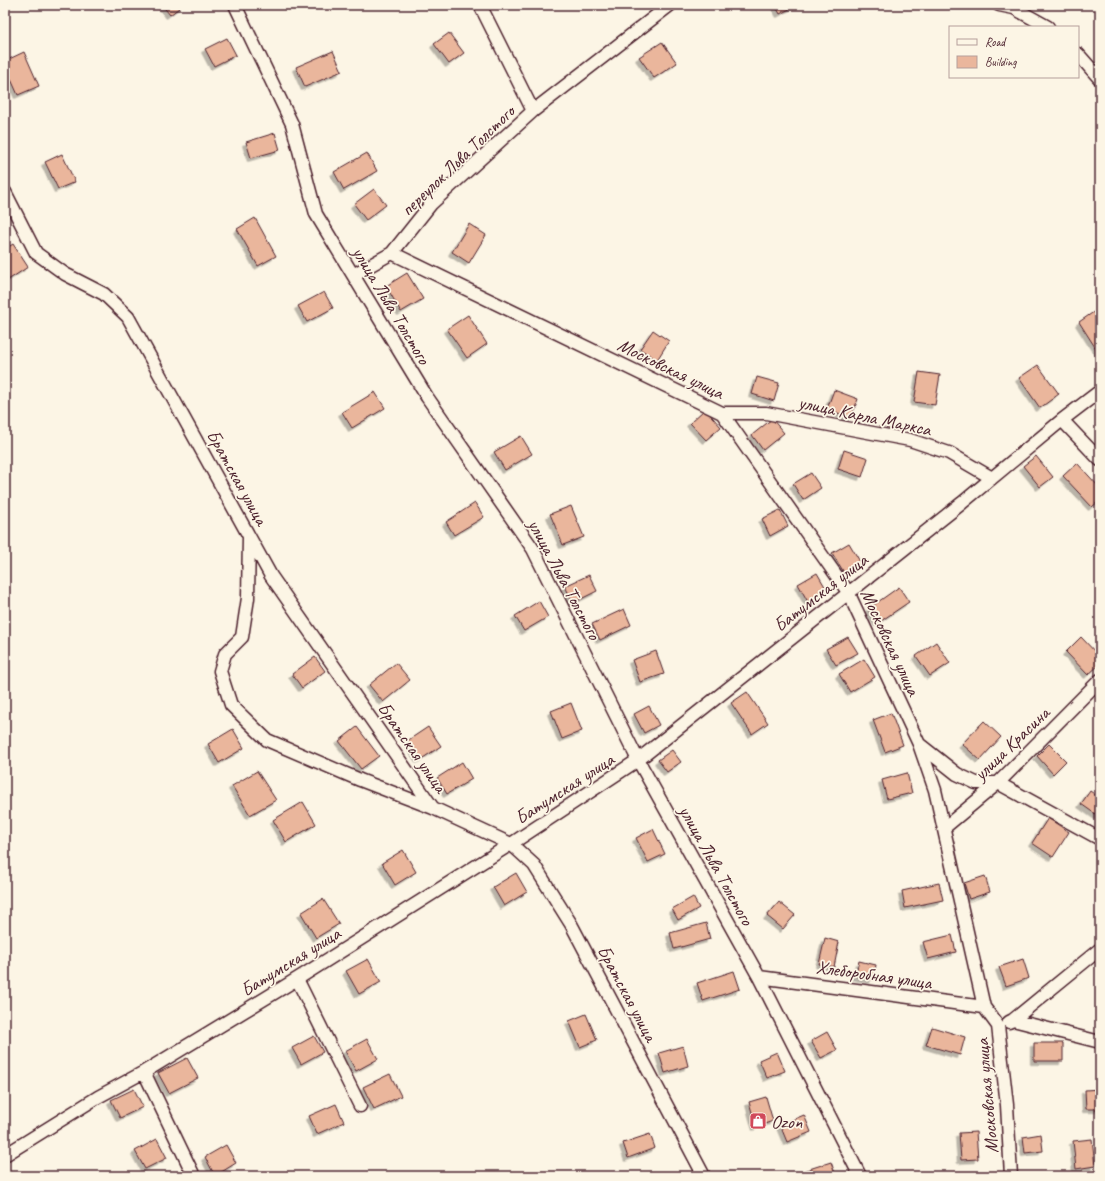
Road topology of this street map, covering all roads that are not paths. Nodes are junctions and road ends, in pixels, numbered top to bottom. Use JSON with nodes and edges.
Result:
{"nodes":[{"id":1,"x":235,"y":5,"type":"edge"},
{"id":2,"x":480,"y":5,"type":"edge"},
{"id":3,"x":670,"y":5,"type":"edge"},
{"id":4,"x":999,"y":5,"type":"edge"},
{"id":5,"x":1046,"y":26,"type":"edge"},
{"id":6,"x":1079,"y":55,"type":"edge"},
{"id":7,"x":1100,"y":79,"type":"edge"},
{"id":8,"x":533,"y":112,"type":"junction"},
{"id":9,"x":5,"y":192,"type":"edge"},
{"id":10,"x":392,"y":253,"type":"junction"},
{"id":11,"x":353,"y":275,"type":"junction"},
{"id":12,"x":1100,"y":391,"type":"edge"},
{"id":13,"x":722,"y":413,"type":"junction"},
{"id":14,"x":1062,"y":420,"type":"junction"},
{"id":15,"x":1100,"y":460,"type":"edge"},
{"id":16,"x":992,"y":478,"type":"junction"},
{"id":17,"x":249,"y":536,"type":"junction"},
{"id":18,"x":848,"y":592,"type":"junction"},
{"id":19,"x":1100,"y":680,"type":"edge"},
{"id":20,"x":919,"y":744,"type":"junction"},
{"id":21,"x":638,"y":760,"type":"junction"},
{"id":22,"x":998,"y":783,"type":"junction"},
{"id":23,"x":433,"y":808,"type":"junction"},
{"id":24,"x":944,"y":828,"type":"junction"},
{"id":25,"x":1100,"y":838,"type":"edge"},
{"id":26,"x":511,"y":844,"type":"junction"},
{"id":27,"x":1100,"y":949,"type":"edge"},
{"id":28,"x":759,"y":977,"type":"junction"},
{"id":29,"x":297,"y":979,"type":"junction"},
{"id":30,"x":984,"y":1007,"type":"junction"},
{"id":31,"x":1013,"y":1020,"type":"junction"},
{"id":32,"x":998,"y":1026,"type":"junction"},
{"id":33,"x":1100,"y":1042,"type":"edge"},
{"id":34,"x":144,"y":1072,"type":"junction"},
{"id":35,"x":360,"y":1106,"type":"dead end"},
{"id":36,"x":5,"y":1155,"type":"edge"},
{"id":37,"x":194,"y":1176,"type":"edge"},
{"id":38,"x":704,"y":1176,"type":"edge"},
{"id":39,"x":860,"y":1176,"type":"edge"},
{"id":40,"x":1011,"y":1176,"type":"edge"}],
"edges":[{"from":1,"to":11,"type":"street","name":"улица Льва Толстого"},
{"from":2,"to":8,"type":"street","name":"переулок Льва Толстого"},
{"from":3,"to":8,"type":"street","name":"переулок Льва Толстого"},
{"from":4,"to":5,"type":"street"},
{"from":6,"to":7,"type":"street"},
{"from":8,"to":10,"type":"street","name":"переулок Льва Толстого"},
{"from":9,"to":17,"type":"street","name":"Братская улица"},
{"from":10,"to":11,"type":"street"},
{"from":10,"to":13,"type":"street","name":"Московская улица"},
{"from":11,"to":21,"type":"street","name":"улица Льва Толстого"},
{"from":12,"to":14,"type":"street","name":"Батумская улица"},
{"from":13,"to":16,"type":"street","name":"улица Карла Маркса"},
{"from":13,"to":18,"type":"street","name":"Московская улица"},
{"from":14,"to":15,"type":"street"},
{"from":14,"to":16,"type":"street","name":"Батумская улица"},
{"from":16,"to":18,"type":"street","name":"Батумская улица"},
{"from":17,"to":23,"type":"street","name":"Братская улица"},
{"from":17,"to":23,"type":"street"},
{"from":18,"to":20,"type":"street","name":"Московская улица"},
{"from":18,"to":21,"type":"street","name":"Батумская улица"},
{"from":19,"to":22,"type":"street","name":"улица Красина"},
{"from":20,"to":22,"type":"street"},
{"from":20,"to":24,"type":"street","name":"Московская улица"},
{"from":21,"to":26,"type":"street","name":"Батумская улица"},
{"from":21,"to":28,"type":"street","name":"улица Льва Толстого"},
{"from":22,"to":24,"type":"street","name":"улица Красина"},
{"from":22,"to":25,"type":"street"},
{"from":23,"to":26,"type":"street","name":"Братская улица"},
{"from":24,"to":30,"type":"street","name":"Московская улица"},
{"from":26,"to":29,"type":"street","name":"Батумская улица"},
{"from":26,"to":38,"type":"street","name":"Братская улица"},
{"from":27,"to":31,"type":"street"},
{"from":28,"to":30,"type":"street","name":"Хлеборобная улица"},
{"from":28,"to":39,"type":"street","name":"улица Льва Толстого"},
{"from":29,"to":34,"type":"street","name":"Батумская улица"},
{"from":29,"to":35,"type":"street"},
{"from":30,"to":32,"type":"street","name":"Московская улица"},
{"from":31,"to":32,"type":"street"},
{"from":31,"to":33,"type":"street"},
{"from":32,"to":40,"type":"street","name":"Московская улица"},
{"from":34,"to":36,"type":"street","name":"Батумская улица"},
{"from":34,"to":37,"type":"street"}]}
